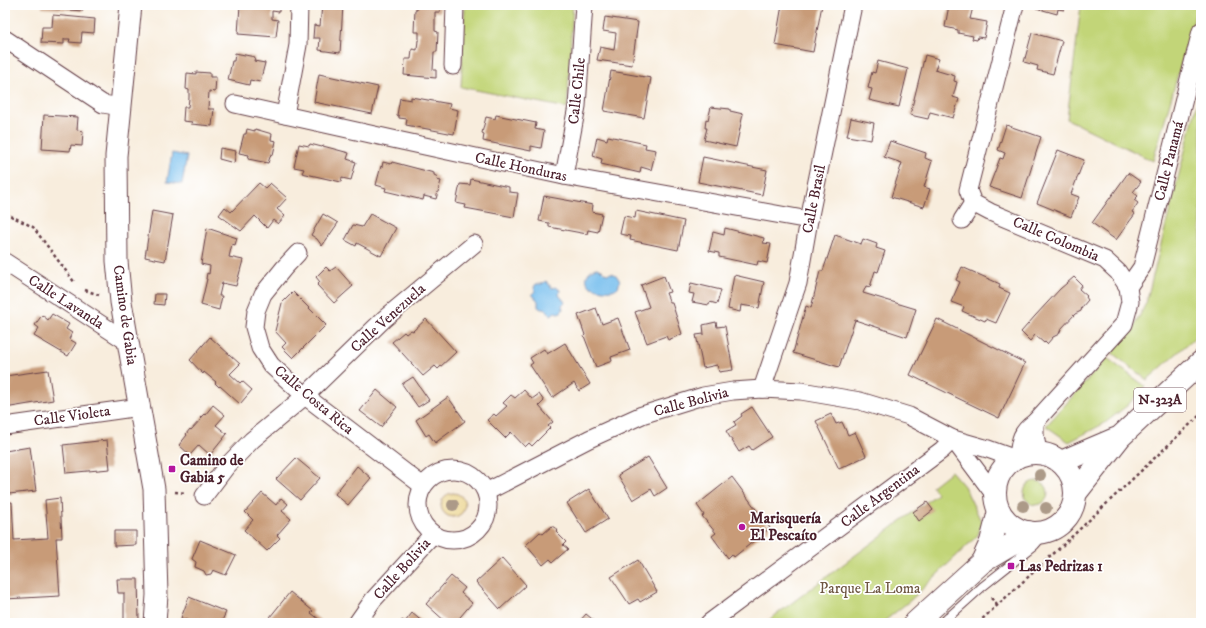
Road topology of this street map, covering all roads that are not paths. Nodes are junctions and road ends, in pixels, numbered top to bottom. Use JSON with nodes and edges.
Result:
{"nodes":[{"id":1,"x":131,"y":5,"type":"edge"},
{"id":2,"x":299,"y":5,"type":"edge"},
{"id":3,"x":455,"y":5,"type":"edge"},
{"id":4,"x":584,"y":5,"type":"edge"},
{"id":5,"x":853,"y":5,"type":"edge"},
{"id":6,"x":1015,"y":5,"type":"edge"},
{"id":7,"x":1201,"y":31,"type":"edge"},
{"id":8,"x":5,"y":39,"type":"edge"},
{"id":9,"x":453,"y":66,"type":"dead end"},
{"id":10,"x":235,"y":104,"type":"dead end"},
{"id":11,"x":121,"y":107,"type":"junction"},
{"id":12,"x":285,"y":115,"type":"junction"},
{"id":13,"x":564,"y":176,"type":"junction"},
{"id":14,"x":972,"y":203,"type":"junction"},
{"id":15,"x":809,"y":220,"type":"junction"},
{"id":16,"x":962,"y":220,"type":"dead end"},
{"id":17,"x":474,"y":244,"type":"dead end"},
{"id":18,"x":298,"y":253,"type":"dead end"},
{"id":19,"x":5,"y":262,"type":"edge"},
{"id":20,"x":1128,"y":286,"type":"junction"},
{"id":21,"x":128,"y":342,"type":"junction"},
{"id":22,"x":1201,"y":362,"type":"edge"},
{"id":23,"x":762,"y":389,"type":"junction"},
{"id":24,"x":305,"y":396,"type":"junction"},
{"id":25,"x":140,"y":407,"type":"junction"},
{"id":26,"x":5,"y":426,"type":"edge"},
{"id":27,"x":1120,"y":437,"type":"junction"},
{"id":28,"x":953,"y":439,"type":"junction"},
{"id":29,"x":1023,"y":456,"type":"junction"},
{"id":30,"x":1061,"y":462,"type":"junction"},
{"id":31,"x":423,"y":486,"type":"junction"},
{"id":32,"x":486,"y":492,"type":"junction"},
{"id":33,"x":1075,"y":494,"type":"junction"},
{"id":34,"x":204,"y":496,"type":"road end"},
{"id":35,"x":997,"y":503,"type":"junction"},
{"id":36,"x":1037,"y":532,"type":"junction"},
{"id":37,"x":433,"y":534,"type":"junction"},
{"id":38,"x":982,"y":562,"type":"junction"},
{"id":39,"x":155,"y":623,"type":"edge"},
{"id":40,"x":357,"y":623,"type":"edge"},
{"id":41,"x":709,"y":623,"type":"edge"},
{"id":42,"x":915,"y":623,"type":"edge"},
{"id":43,"x":942,"y":623,"type":"edge"}],
"edges":[{"from":1,"to":11,"type":"street","name":"Camino de Gabia"},
{"from":2,"to":12,"type":"street"},
{"from":3,"to":9,"type":"street"},
{"from":4,"to":13,"type":"street","name":"Calle Chile"},
{"from":5,"to":15,"type":"street","name":"Calle Brasil"},
{"from":6,"to":14,"type":"street"},
{"from":7,"to":20,"type":"street","name":"Calle Panamá"},
{"from":8,"to":11,"type":"street"},
{"from":10,"to":12,"type":"street","name":"Calle Honduras"},
{"from":11,"to":21,"type":"street","name":"Camino de Gabia"},
{"from":12,"to":13,"type":"street","name":"Calle Honduras"},
{"from":13,"to":15,"type":"street","name":"Calle Honduras"},
{"from":14,"to":16,"type":"street"},
{"from":14,"to":20,"type":"street","name":"Calle Colombia"},
{"from":15,"to":23,"type":"street","name":"Calle Brasil"},
{"from":17,"to":24,"type":"street","name":"Calle Venezuela"},
{"from":18,"to":24,"type":"street","name":"Calle Costa Rica"},
{"from":19,"to":21,"type":"street","name":"Calle Lavanda"},
{"from":20,"to":29,"type":"street"},
{"from":21,"to":25,"type":"street","name":"Camino de Gabia"},
{"from":22,"to":27,"type":"main road","number":"N-323A"},
{"from":23,"to":28,"type":"street","name":"Calle Bolivia"},
{"from":23,"to":32,"type":"street","name":"Calle Bolivia"},
{"from":24,"to":31,"type":"street","name":"Calle Costa Rica"},
{"from":24,"to":34,"type":"street","name":"Calle Venezuela"},
{"from":25,"to":26,"type":"street","name":"Calle Violeta"},
{"from":25,"to":39,"type":"street","name":"Camino de Gabia"},
{"from":27,"to":30,"type":"main road","number":"N-323A"},
{"from":27,"to":33,"type":"main road","number":"N-323A"},
{"from":28,"to":29,"type":"street","name":"Calle Bolivia"},
{"from":28,"to":35,"type":"street","name":"Calle Bolivia"},
{"from":28,"to":41,"type":"street","name":"Calle Argentina"},
{"from":29,"to":30,"type":"main road"},
{"from":29,"to":35,"type":"main road","number":"N-323A"},
{"from":30,"to":33,"type":"main road"},
{"from":31,"to":32,"type":"street"},
{"from":31,"to":37,"type":"street"},
{"from":32,"to":37,"type":"street"},
{"from":33,"to":36,"type":"main road","number":"N-323A"},
{"from":35,"to":36,"type":"main road"},
{"from":35,"to":38,"type":"main road","number":"N-323A"},
{"from":36,"to":38,"type":"main road","number":"N-323A"},
{"from":36,"to":43,"type":"lane"},
{"from":37,"to":40,"type":"street","name":"Calle Bolivia"},
{"from":38,"to":42,"type":"main road","number":"N-323A"}]}
